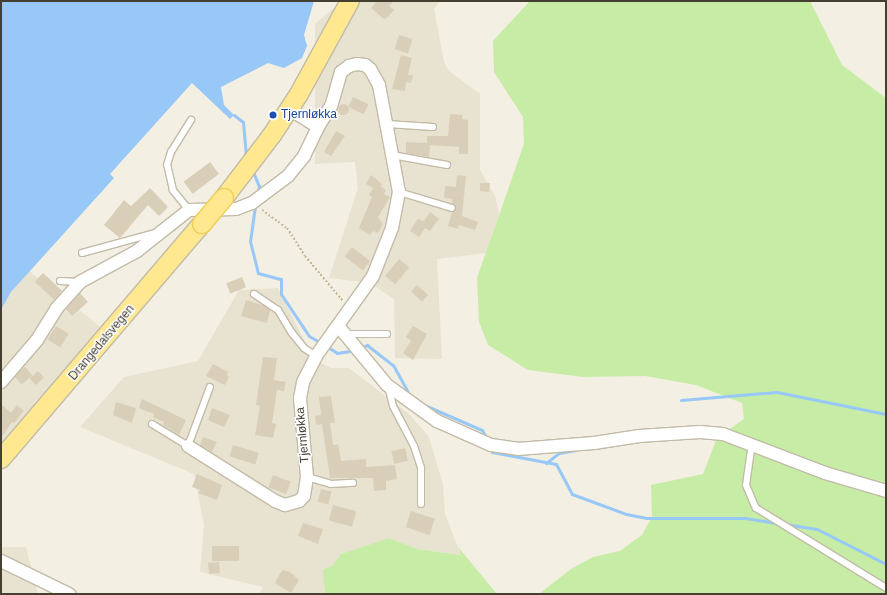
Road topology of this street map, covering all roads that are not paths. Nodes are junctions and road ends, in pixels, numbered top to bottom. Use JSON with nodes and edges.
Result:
{"nodes":[{"id":1,"x":350,"y":1,"type":"edge"},
{"id":2,"x":289,"y":109,"type":"junction"},
{"id":3,"x":191,"y":120,"type":"dead end"},
{"id":4,"x":387,"y":124,"type":"junction"},
{"id":5,"x":318,"y":126,"type":"junction"},
{"id":6,"x":433,"y":127,"type":"dead end"},
{"id":7,"x":392,"y":155,"type":"junction"},
{"id":8,"x":447,"y":165,"type":"dead end"},
{"id":9,"x":399,"y":192,"type":"junction"},
{"id":10,"x":452,"y":208,"type":"dead end"},
{"id":11,"x":189,"y":210,"type":"junction"},
{"id":12,"x":161,"y":232,"type":"junction"},
{"id":13,"x":82,"y":252,"type":"dead end"},
{"id":14,"x":60,"y":281,"type":"dead end"},
{"id":15,"x":80,"y":282,"type":"junction"},
{"id":16,"x":254,"y":294,"type":"dead end"},
{"id":17,"x":342,"y":330,"type":"junction"},
{"id":18,"x":387,"y":334,"type":"dead end"},
{"id":19,"x":316,"y":356,"type":"junction"},
{"id":20,"x":1,"y":382,"type":"edge"},
{"id":21,"x":387,"y":385,"type":"junction"},
{"id":22,"x":210,"y":387,"type":"dead end"},
{"id":23,"x":152,"y":424,"type":"dead end"},
{"id":24,"x":752,"y":443,"type":"junction"},
{"id":25,"x":188,"y":446,"type":"junction"},
{"id":26,"x":1,"y":459,"type":"edge"},
{"id":27,"x":307,"y":477,"type":"junction"},
{"id":28,"x":353,"y":483,"type":"dead end"},
{"id":29,"x":886,"y":491,"type":"edge"},
{"id":30,"x":421,"y":504,"type":"dead end"},
{"id":31,"x":1,"y":561,"type":"edge"},
{"id":32,"x":886,"y":588,"type":"edge"},
{"id":33,"x":68,"y":594,"type":"edge"}],
"edges":[{"from":1,"to":2,"type":"main road"},
{"from":2,"to":5,"type":"street"},
{"from":2,"to":26,"type":"main road","name":"Drangedalsvegen","bridge":true},
{"from":3,"to":11,"type":"lane"},
{"from":4,"to":5,"type":"street","name":"Tjernløkka"},
{"from":4,"to":6,"type":"lane"},
{"from":4,"to":7,"type":"street","name":"Tjernløkka"},
{"from":5,"to":11,"type":"street","name":"Tjernløkka"},
{"from":7,"to":8,"type":"lane"},
{"from":7,"to":9,"type":"street","name":"Tjernløkka"},
{"from":9,"to":10,"type":"lane"},
{"from":9,"to":17,"type":"street","name":"Tjernløkka"},
{"from":11,"to":12,"type":"street"},
{"from":12,"to":13,"type":"lane"},
{"from":12,"to":15,"type":"street"},
{"from":14,"to":15,"type":"lane"},
{"from":15,"to":20,"type":"street"},
{"from":16,"to":19,"type":"lane"},
{"from":17,"to":18,"type":"lane"},
{"from":17,"to":19,"type":"street","name":"Tjernløkka"},
{"from":17,"to":21,"type":"street"},
{"from":19,"to":27,"type":"street","name":"Tjernløkka"},
{"from":21,"to":24,"type":"street"},
{"from":21,"to":30,"type":"lane"},
{"from":22,"to":25,"type":"lane"},
{"from":23,"to":25,"type":"lane"},
{"from":24,"to":29,"type":"street"},
{"from":24,"to":32,"type":"lane"},
{"from":25,"to":27,"type":"street","name":"Tjernløkka"},
{"from":27,"to":28,"type":"lane"},
{"from":31,"to":33,"type":"street"}]}
